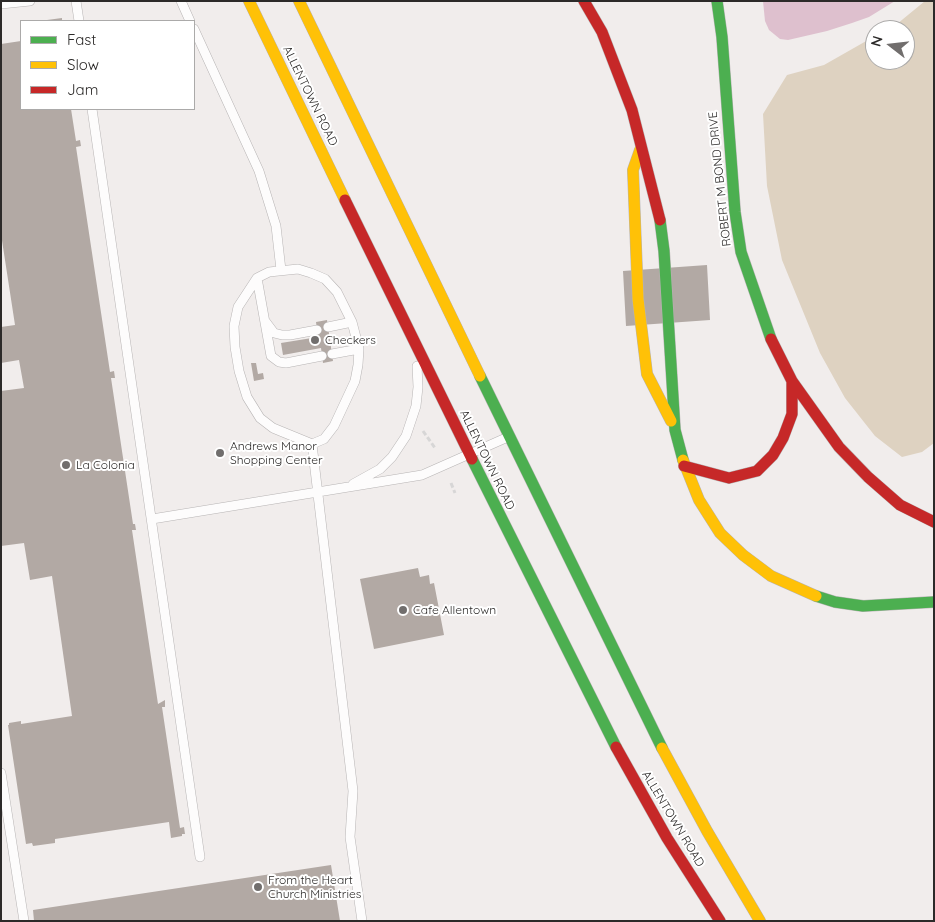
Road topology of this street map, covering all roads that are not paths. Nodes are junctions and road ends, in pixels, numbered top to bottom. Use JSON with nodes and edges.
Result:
{"nodes":[{"id":1,"x":30,"y":1,"type":"edge"},
{"id":2,"x":76,"y":1,"type":"edge"},
{"id":3,"x":181,"y":1,"type":"edge"},
{"id":4,"x":249,"y":1,"type":"edge"},
{"id":5,"x":299,"y":1,"type":"edge"},
{"id":6,"x":584,"y":1,"type":"edge"},
{"id":7,"x":717,"y":1,"type":"edge"},
{"id":8,"x":1,"y":4,"type":"edge"},
{"id":9,"x":79,"y":20,"type":"edge"},
{"id":10,"x":190,"y":20,"type":"edge"},
{"id":11,"x":195,"y":31,"type":"edge"},
{"id":12,"x":92,"y":110,"type":"edge"},
{"id":13,"x":642,"y":144,"type":"junction"},
{"id":14,"x":658,"y":159,"type":"dead end"},
{"id":15,"x":647,"y":213,"type":"dead end"},
{"id":16,"x":281,"y":270,"type":"junction"},
{"id":17,"x":258,"y":278,"type":"junction"},
{"id":18,"x":264,"y":321,"type":"junction"},
{"id":19,"x":352,"y":322,"type":"junction"},
{"id":20,"x":328,"y":327,"type":"dead end"},
{"id":21,"x":317,"y":330,"type":"dead end"},
{"id":22,"x":416,"y":346,"type":"junction"},
{"id":23,"x":359,"y":349,"type":"junction"},
{"id":24,"x":332,"y":354,"type":"dead end"},
{"id":25,"x":322,"y":356,"type":"dead end"},
{"id":26,"x":660,"y":377,"type":"dead end"},
{"id":27,"x":684,"y":381,"type":"dead end"},
{"id":28,"x":792,"y":381,"type":"junction"},
{"id":29,"x":675,"y":430,"type":"junction"},
{"id":30,"x":510,"y":436,"type":"junction"},
{"id":31,"x":312,"y":444,"type":"junction"},
{"id":32,"x":470,"y":455,"type":"junction"},
{"id":33,"x":684,"y":466,"type":"junction"},
{"id":34,"x":344,"y":488,"type":"junction"},
{"id":35,"x":318,"y":493,"type":"junction"},
{"id":36,"x":152,"y":519,"type":"junction"},
{"id":37,"x":934,"y":522,"type":"edge"},
{"id":38,"x":934,"y":602,"type":"edge"},
{"id":39,"x":1,"y":773,"type":"edge"},
{"id":40,"x":200,"y":857,"type":"dead end"},
{"id":41,"x":24,"y":921,"type":"edge"},
{"id":42,"x":362,"y":921,"type":"edge"},
{"id":43,"x":720,"y":921,"type":"edge"},
{"id":44,"x":760,"y":921,"type":"edge"}],
"edges":[{"from":1,"to":8,"type":"lane"},
{"from":2,"to":9,"type":"lane"},
{"from":3,"to":10,"type":"lane"},
{"from":4,"to":22,"type":"street","name":"ALLENTOWN ROAD"},
{"from":5,"to":30,"type":"street","name":"ALLENTOWN ROAD"},
{"from":6,"to":13,"type":"street"},
{"from":7,"to":28,"type":"street","name":"ROBERT M BOND DRIVE"},
{"from":11,"to":16,"type":"lane"},
{"from":12,"to":36,"type":"lane"},
{"from":13,"to":14,"type":"street"},
{"from":13,"to":15,"type":"street"},
{"from":13,"to":29,"type":"street"},
{"from":13,"to":29,"type":"street"},
{"from":16,"to":17,"type":"lane"},
{"from":16,"to":19,"type":"lane"},
{"from":17,"to":18,"type":"lane"},
{"from":17,"to":31,"type":"lane"},
{"from":18,"to":21,"type":"lane"},
{"from":18,"to":25,"type":"lane"},
{"from":19,"to":20,"type":"lane"},
{"from":19,"to":23,"type":"lane"},
{"from":22,"to":32,"type":"street","name":"ALLENTOWN ROAD"},
{"from":22,"to":34,"type":"lane"},
{"from":23,"to":24,"type":"lane"},
{"from":23,"to":31,"type":"lane"},
{"from":26,"to":29,"type":"street"},
{"from":27,"to":29,"type":"street"},
{"from":28,"to":33,"type":"street"},
{"from":28,"to":37,"type":"street","name":"ROBERT M BOND DRIVE"},
{"from":29,"to":33,"type":"street"},
{"from":30,"to":32,"type":"lane"},
{"from":30,"to":44,"type":"street","name":"ALLENTOWN ROAD"},
{"from":31,"to":35,"type":"lane"},
{"from":32,"to":34,"type":"lane"},
{"from":32,"to":43,"type":"street","name":"ALLENTOWN ROAD"},
{"from":33,"to":38,"type":"street"},
{"from":34,"to":35,"type":"lane"},
{"from":35,"to":36,"type":"lane"},
{"from":35,"to":42,"type":"lane"},
{"from":36,"to":40,"type":"lane"},
{"from":39,"to":41,"type":"lane"}]}
